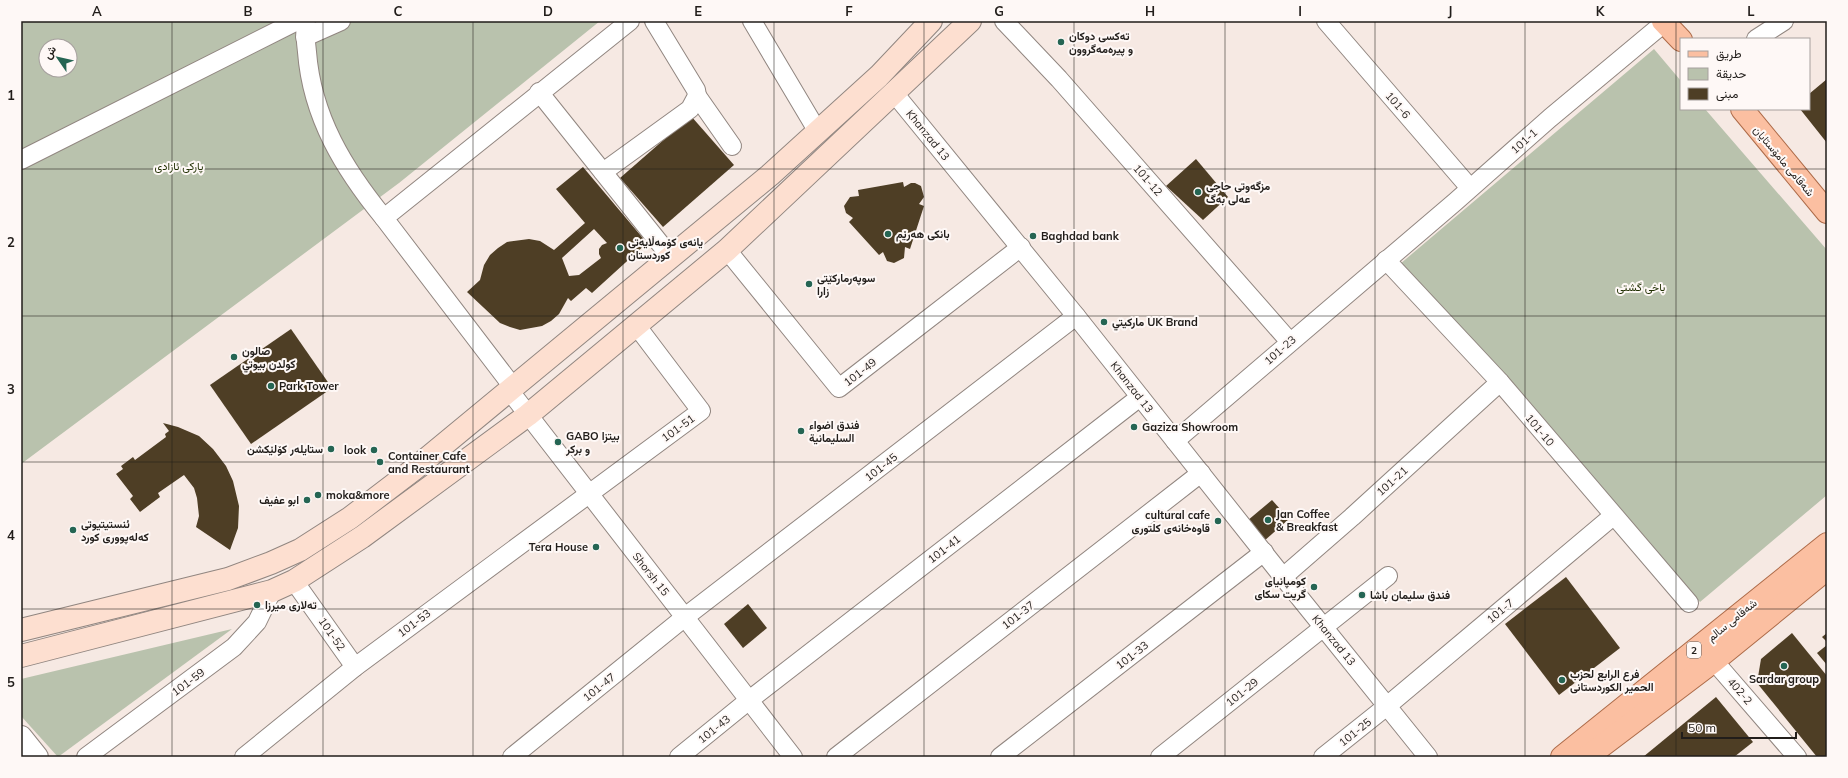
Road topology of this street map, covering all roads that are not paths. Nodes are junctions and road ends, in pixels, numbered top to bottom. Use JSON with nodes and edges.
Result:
{"nodes":[{"id":1,"x":297,"y":21,"type":"edge"},
{"id":2,"x":341,"y":21,"type":"edge"},
{"id":3,"x":630,"y":21,"type":"edge"},
{"id":4,"x":654,"y":21,"type":"edge"},
{"id":5,"x":752,"y":21,"type":"edge"},
{"id":6,"x":910,"y":21,"type":"edge"},
{"id":7,"x":931,"y":21,"type":"edge"},
{"id":8,"x":1004,"y":21,"type":"edge"},
{"id":9,"x":1326,"y":21,"type":"edge"},
{"id":10,"x":1784,"y":21,"type":"edge"},
{"id":11,"x":1664,"y":22,"type":"edge"},
{"id":12,"x":965,"y":23,"type":"edge"},
{"id":13,"x":305,"y":29,"type":"edge"},
{"id":14,"x":1758,"y":38,"type":"edge"},
{"id":15,"x":1680,"y":39,"type":"edge"},
{"id":16,"x":879,"y":76,"type":"junction"},
{"id":17,"x":539,"y":92,"type":"junction"},
{"id":18,"x":894,"y":93,"type":"junction"},
{"id":19,"x":697,"y":96,"type":"junction"},
{"id":20,"x":1743,"y":110,"type":"edge"},
{"id":21,"x":818,"y":132,"type":"junction"},
{"id":22,"x":732,"y":146,"type":"dead end"},
{"id":23,"x":21,"y":160,"type":"edge"},
{"id":24,"x":603,"y":172,"type":"junction"},
{"id":25,"x":1470,"y":188,"type":"junction"},
{"id":26,"x":1827,"y":212,"type":"edge"},
{"id":27,"x":384,"y":218,"type":"junction"},
{"id":28,"x":1021,"y":247,"type":"junction"},
{"id":29,"x":727,"y":250,"type":"junction"},
{"id":30,"x":670,"y":256,"type":"junction"},
{"id":31,"x":1386,"y":260,"type":"junction"},
{"id":32,"x":1076,"y":316,"type":"junction"},
{"id":33,"x":636,"y":325,"type":"junction"},
{"id":34,"x":1290,"y":342,"type":"junction"},
{"id":35,"x":1500,"y":382,"type":"junction"},
{"id":36,"x":511,"y":388,"type":"junction"},
{"id":37,"x":1140,"y":397,"type":"junction"},
{"id":38,"x":528,"y":415,"type":"junction"},
{"id":39,"x":1175,"y":441,"type":"junction"},
{"id":40,"x":1201,"y":473,"type":"junction"},
{"id":41,"x":588,"y":494,"type":"junction"},
{"id":42,"x":1613,"y":516,"type":"junction"},
{"id":43,"x":1827,"y":544,"type":"edge"},
{"id":44,"x":1264,"y":552,"type":"junction"},
{"id":45,"x":1827,"y":569,"type":"edge"},
{"id":46,"x":1388,"y":576,"type":"dead end"},
{"id":47,"x":1283,"y":577,"type":"junction"},
{"id":48,"x":294,"y":581,"type":"junction"},
{"id":49,"x":272,"y":591,"type":"junction"},
{"id":50,"x":1689,"y":604,"type":"dead end"},
{"id":51,"x":685,"y":617,"type":"junction"},
{"id":52,"x":21,"y":627,"type":"edge"},
{"id":53,"x":1323,"y":627,"type":"junction"},
{"id":54,"x":21,"y":656,"type":"edge"},
{"id":55,"x":1714,"y":661,"type":"junction"},
{"id":56,"x":355,"y":667,"type":"junction"},
{"id":57,"x":748,"y":701,"type":"junction"},
{"id":58,"x":1387,"y":706,"type":"junction"},
{"id":59,"x":21,"y":737,"type":"edge"},
{"id":60,"x":37,"y":757,"type":"edge"},
{"id":61,"x":86,"y":757,"type":"edge"},
{"id":62,"x":244,"y":757,"type":"edge"},
{"id":63,"x":512,"y":757,"type":"edge"},
{"id":64,"x":679,"y":757,"type":"edge"},
{"id":65,"x":793,"y":757,"type":"edge"},
{"id":66,"x":836,"y":757,"type":"edge"},
{"id":67,"x":1000,"y":757,"type":"edge"},
{"id":68,"x":1160,"y":757,"type":"edge"},
{"id":69,"x":1324,"y":757,"type":"edge"},
{"id":70,"x":1428,"y":757,"type":"edge"},
{"id":71,"x":1562,"y":757,"type":"edge"},
{"id":72,"x":1587,"y":757,"type":"edge"},
{"id":73,"x":1798,"y":757,"type":"edge"}],
"edges":[{"from":1,"to":23,"type":"street"},
{"from":2,"to":13,"type":"street"},
{"from":3,"to":17,"type":"street"},
{"from":4,"to":19,"type":"street"},
{"from":5,"to":21,"type":"street"},
{"from":6,"to":16,"type":"main road"},
{"from":7,"to":16,"type":"main road"},
{"from":8,"to":34,"type":"street","name":"101-12"},
{"from":9,"to":25,"type":"street","name":"101-6"},
{"from":10,"to":14,"type":"street"},
{"from":11,"to":15,"type":"main road"},
{"from":11,"to":25,"type":"street","name":"101-1"},
{"from":12,"to":18,"type":"main road"},
{"from":13,"to":27,"type":"street","name":"Shorsh 15"},
{"from":16,"to":18,"type":"main road"},
{"from":16,"to":21,"type":"main road"},
{"from":17,"to":24,"type":"street"},
{"from":17,"to":27,"type":"street"},
{"from":18,"to":28,"type":"street","name":"Khanzad 13"},
{"from":18,"to":29,"type":"main road"},
{"from":19,"to":22,"type":"street"},
{"from":19,"to":24,"type":"street"},
{"from":20,"to":26,"type":"main road","name":"شەقامی مامۆستایان"},
{"from":21,"to":30,"type":"main road"},
{"from":24,"to":30,"type":"street"},
{"from":25,"to":31,"type":"street","name":"101-1"},
{"from":27,"to":36,"type":"street","name":"Shorsh 15"},
{"from":28,"to":29,"type":"street","name":"101-49"},
{"from":28,"to":32,"type":"street","name":"Khanzad 13"},
{"from":29,"to":33,"type":"main road"},
{"from":30,"to":36,"type":"main road"},
{"from":31,"to":34,"type":"street","name":"101-23"},
{"from":31,"to":35,"type":"street","name":"101-10"},
{"from":32,"to":37,"type":"street","name":"Khanzad 13"},
{"from":32,"to":51,"type":"street","name":"101-45"},
{"from":33,"to":38,"type":"main road"},
{"from":33,"to":41,"type":"street","name":"101-51"},
{"from":34,"to":39,"type":"street","name":"101-23"},
{"from":35,"to":42,"type":"street","name":"101-10"},
{"from":35,"to":47,"type":"street","name":"101-21"},
{"from":36,"to":38,"type":"street","name":"Shorsh 15"},
{"from":36,"to":52,"type":"main road"},
{"from":37,"to":39,"type":"street","name":"Khanzad 13"},
{"from":37,"to":57,"type":"street","name":"101-41"},
{"from":38,"to":41,"type":"street","name":"Shorsh 15"},
{"from":38,"to":48,"type":"main road"},
{"from":39,"to":40,"type":"street","name":"Khanzad 13"},
{"from":40,"to":44,"type":"street","name":"Khanzad 13"},
{"from":40,"to":66,"type":"street","name":"101-37"},
{"from":41,"to":51,"type":"street","name":"Shorsh 15"},
{"from":41,"to":56,"type":"street","name":"101-53"},
{"from":42,"to":50,"type":"street","name":"101-10"},
{"from":42,"to":58,"type":"street","name":"101-7"},
{"from":43,"to":71,"type":"main road","name":"شەقامی سالم","number":"2"},
{"from":44,"to":47,"type":"street","name":"Khanzad 13"},
{"from":44,"to":67,"type":"street","name":"101-33"},
{"from":45,"to":55,"type":"main road","name":"شەقامی سالم","number":"2"},
{"from":46,"to":53,"type":"street","name":"101-29"},
{"from":47,"to":53,"type":"street","name":"Khanzad 13"},
{"from":48,"to":49,"type":"main road"},
{"from":48,"to":56,"type":"street","name":"101-52"},
{"from":49,"to":54,"type":"main road"},
{"from":49,"to":61,"type":"street","name":"101-59"},
{"from":51,"to":57,"type":"street","name":"Shorsh 15"},
{"from":51,"to":63,"type":"street","name":"101-47"},
{"from":53,"to":58,"type":"street","name":"Khanzad 13"},
{"from":53,"to":68,"type":"street","name":"101-29"},
{"from":55,"to":72,"type":"main road","name":"شەقامی سالم","number":"2"},
{"from":55,"to":73,"type":"street","name":"402-2"},
{"from":56,"to":62,"type":"street","name":"101-53"},
{"from":57,"to":64,"type":"street","name":"101-43"},
{"from":57,"to":65,"type":"street","name":"Shorsh 15"},
{"from":58,"to":69,"type":"street","name":"101-25"},
{"from":58,"to":70,"type":"street","name":"Khanzad 13"},
{"from":59,"to":60,"type":"street"}]}
